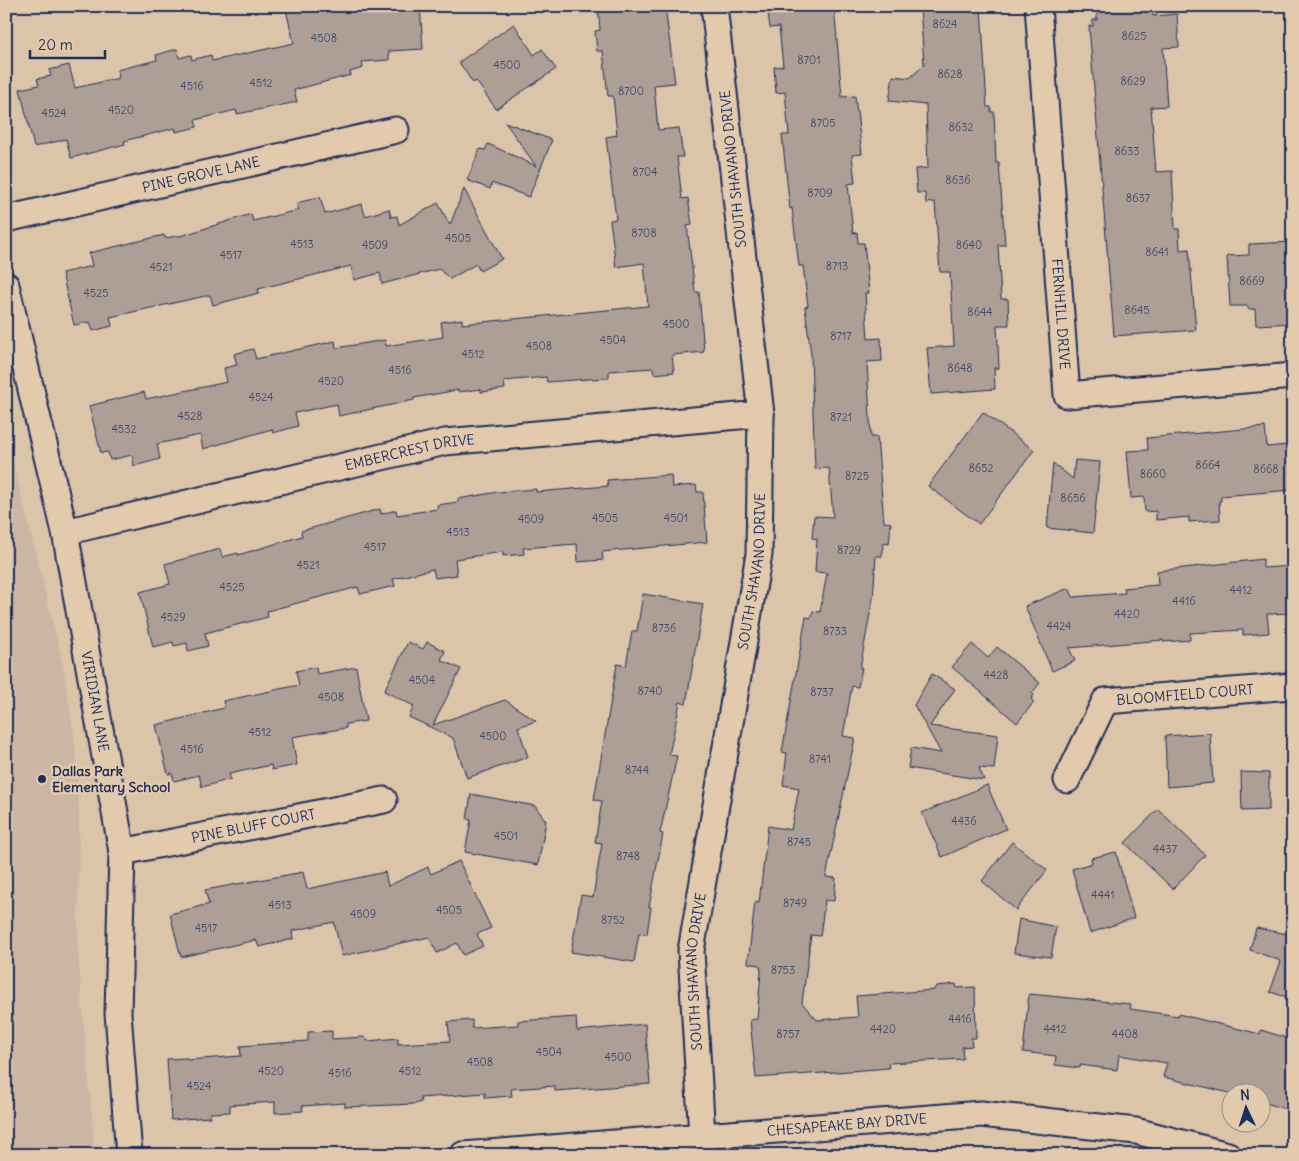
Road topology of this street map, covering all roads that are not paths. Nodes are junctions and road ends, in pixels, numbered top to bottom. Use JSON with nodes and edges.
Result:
{"nodes":[{"id":1,"x":714,"y":6,"type":"edge"},
{"id":2,"x":1038,"y":6,"type":"edge"},
{"id":3,"x":396,"y":130,"type":"dead end"},
{"id":4,"x":6,"y":219,"type":"edge"},
{"id":5,"x":6,"y":285,"type":"edge"},
{"id":6,"x":1293,"y":376,"type":"edge"},
{"id":7,"x":761,"y":414,"type":"junction"},
{"id":8,"x":65,"y":532,"type":"junction"},
{"id":9,"x":1293,"y":686,"type":"edge"},
{"id":10,"x":1067,"y":780,"type":"dead end"},
{"id":11,"x":384,"y":800,"type":"dead end"},
{"id":12,"x":122,"y":852,"type":"junction"},
{"id":13,"x":702,"y":1136,"type":"junction"},
{"id":14,"x":129,"y":1155,"type":"edge"},
{"id":15,"x":463,"y":1155,"type":"edge"},
{"id":16,"x":1228,"y":1155,"type":"edge"}],
"edges":[{"from":1,"to":7,"type":"street","name":"SOUTH SHAVANO DRIVE"},
{"from":2,"to":6,"type":"street","name":"FERNHILL DRIVE"},
{"from":3,"to":4,"type":"street","name":"PINE GROVE LANE"},
{"from":5,"to":8,"type":"street","name":"VIRIDIAN LANE"},
{"from":7,"to":8,"type":"street","name":"EMBERCREST DRIVE"},
{"from":7,"to":13,"type":"street","name":"SOUTH SHAVANO DRIVE"},
{"from":8,"to":12,"type":"street","name":"VIRIDIAN LANE"},
{"from":9,"to":10,"type":"street","name":"BLOOMFIELD COURT"},
{"from":11,"to":12,"type":"street","name":"PINE BLUFF COURT"},
{"from":12,"to":14,"type":"street","name":"VIRIDIAN LANE"},
{"from":13,"to":15,"type":"street","name":"CHESAPEAKE BAY DRIVE"},
{"from":13,"to":16,"type":"street","name":"CHESAPEAKE BAY DRIVE"}]}
